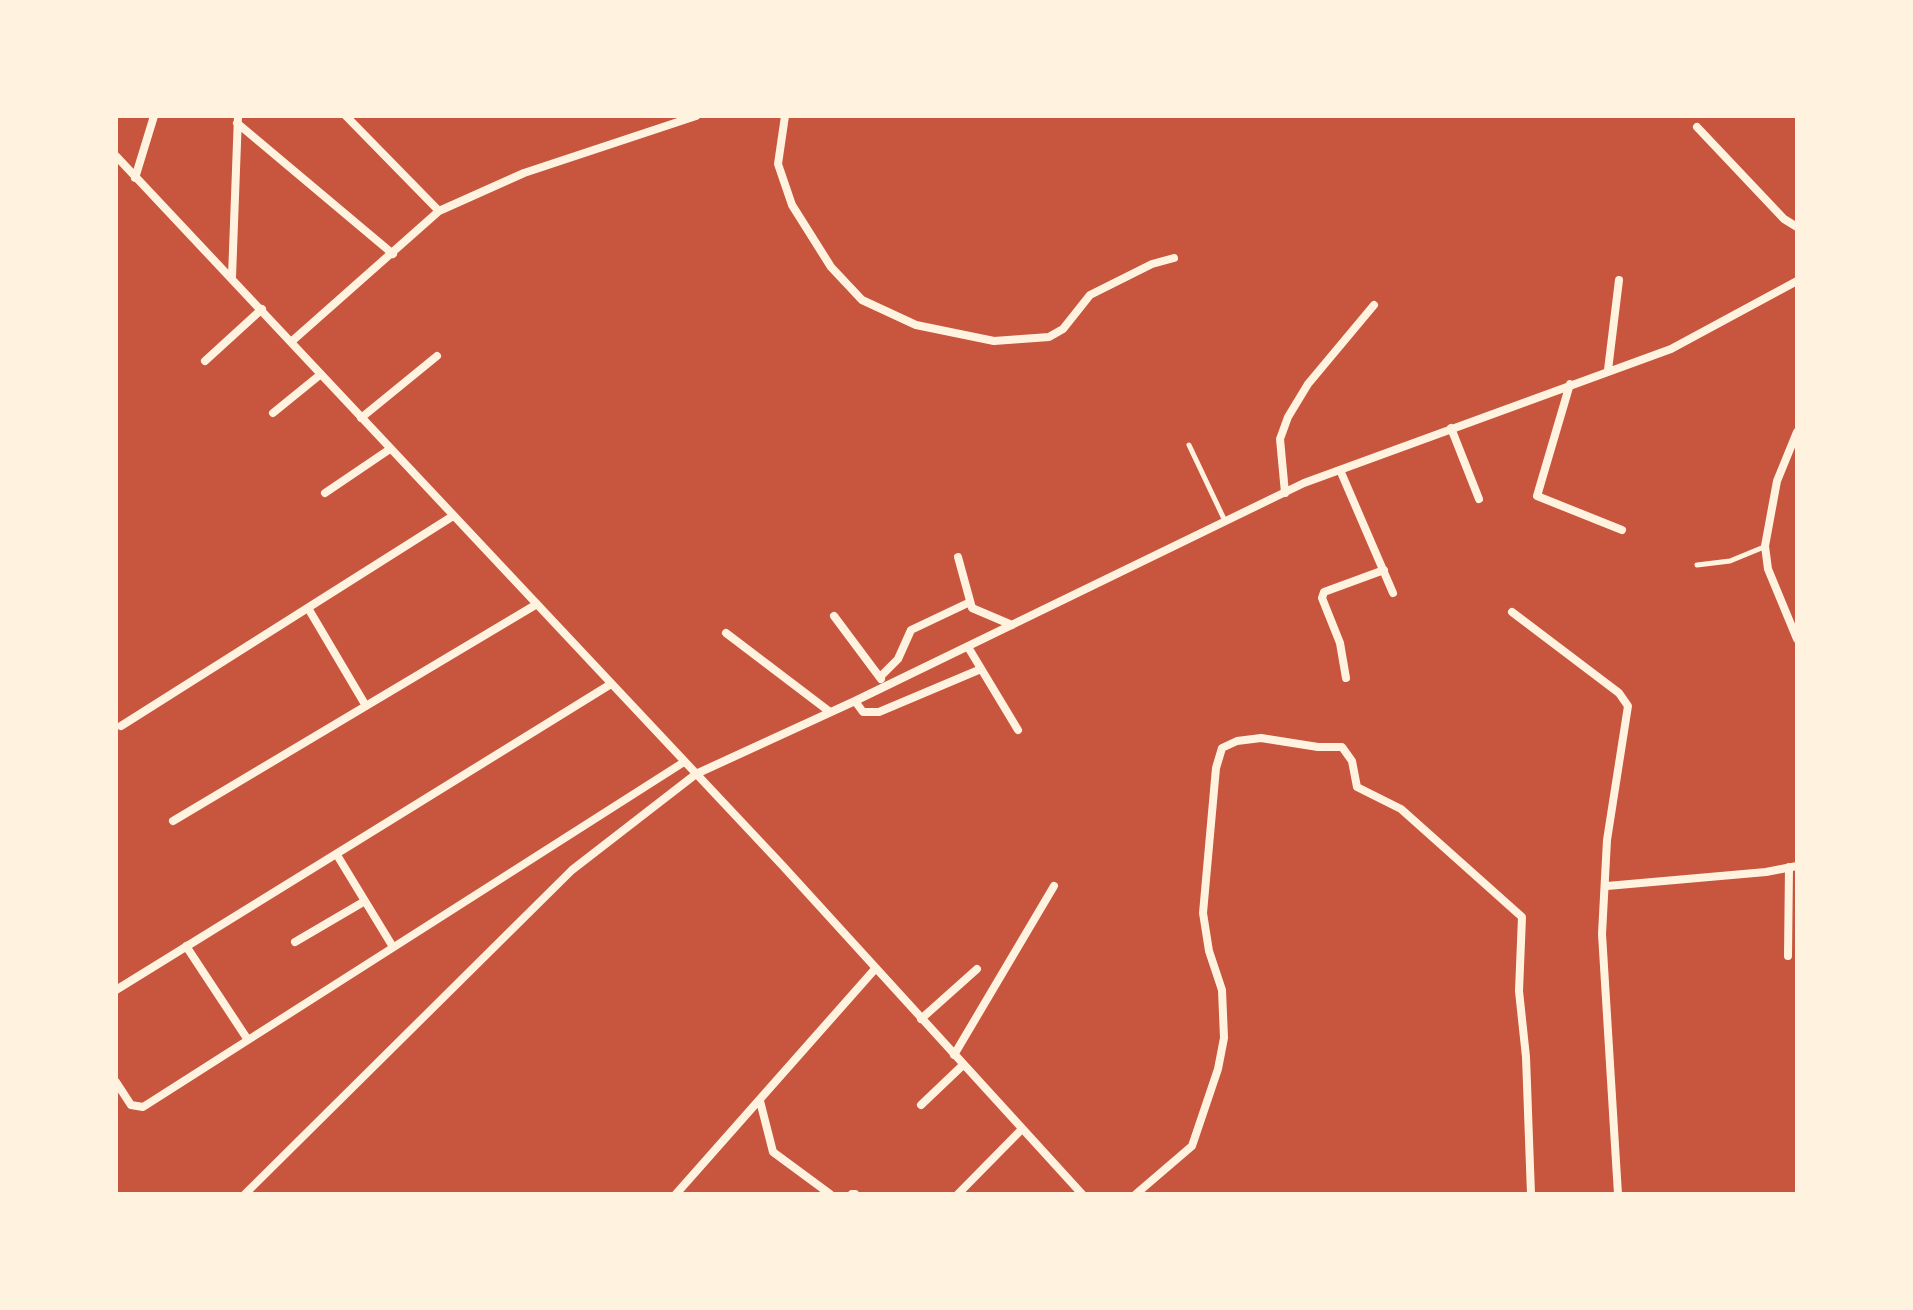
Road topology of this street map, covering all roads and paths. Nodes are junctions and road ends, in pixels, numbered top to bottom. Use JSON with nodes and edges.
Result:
{"nodes":[{"id":1,"x":154,"y":116,"type":"edge"},
{"id":2,"x":346,"y":116,"type":"edge"},
{"id":3,"x":696,"y":116,"type":"edge"},
{"id":4,"x":785,"y":116,"type":"edge"},
{"id":5,"x":237,"y":120,"type":"edge"},
{"id":6,"x":1697,"y":127,"type":"dead end"},
{"id":7,"x":116,"y":156,"type":"edge"},
{"id":8,"x":135,"y":178,"type":"junction"},
{"id":9,"x":439,"y":211,"type":"junction"},
{"id":10,"x":1797,"y":227,"type":"edge"},
{"id":11,"x":393,"y":254,"type":"junction"},
{"id":12,"x":1174,"y":258,"type":"dead end"},
{"id":13,"x":232,"y":277,"type":"junction"},
{"id":14,"x":1619,"y":280,"type":"dead end"},
{"id":15,"x":1797,"y":281,"type":"edge"},
{"id":16,"x":1374,"y":305,"type":"dead end"},
{"id":17,"x":262,"y":309,"type":"junction"},
{"id":18,"x":291,"y":342,"type":"junction"},
{"id":19,"x":437,"y":356,"type":"dead end"},
{"id":20,"x":205,"y":361,"type":"dead end"},
{"id":21,"x":1615,"y":369,"type":"junction"},
{"id":22,"x":321,"y":374,"type":"junction"},
{"id":23,"x":1570,"y":384,"type":"junction"},
{"id":24,"x":273,"y":413,"type":"dead end"},
{"id":25,"x":361,"y":418,"type":"junction"},
{"id":26,"x":1451,"y":428,"type":"junction"},
{"id":27,"x":1797,"y":432,"type":"edge"},
{"id":28,"x":1189,"y":445,"type":"dead end"},
{"id":29,"x":390,"y":449,"type":"junction"},
{"id":30,"x":1340,"y":470,"type":"junction"},
{"id":31,"x":325,"y":493,"type":"dead end"},
{"id":32,"x":1285,"y":493,"type":"junction"},
{"id":33,"x":1479,"y":499,"type":"dead end"},
{"id":34,"x":453,"y":516,"type":"junction"},
{"id":35,"x":1225,"y":522,"type":"junction"},
{"id":36,"x":1622,"y":530,"type":"dead end"},
{"id":37,"x":1765,"y":546,"type":"junction"},
{"id":38,"x":958,"y":557,"type":"dead end"},
{"id":39,"x":1697,"y":565,"type":"dead end"},
{"id":40,"x":1384,"y":570,"type":"junction"},
{"id":41,"x":1393,"y":593,"type":"dead end"},
{"id":42,"x":968,"y":603,"type":"junction"},
{"id":43,"x":537,"y":604,"type":"junction"},
{"id":44,"x":308,"y":608,"type":"junction"},
{"id":45,"x":1512,"y":612,"type":"dead end"},
{"id":46,"x":834,"y":616,"type":"dead end"},
{"id":47,"x":1012,"y":625,"type":"junction"},
{"id":48,"x":726,"y":633,"type":"dead end"},
{"id":49,"x":1797,"y":639,"type":"edge"},
{"id":50,"x":968,"y":647,"type":"junction"},
{"id":51,"x":981,"y":669,"type":"junction"},
{"id":52,"x":880,"y":677,"type":"junction"},
{"id":53,"x":1346,"y":678,"type":"dead end"},
{"id":54,"x":611,"y":684,"type":"junction"},
{"id":55,"x":887,"y":686,"type":"junction"},
{"id":56,"x":855,"y":701,"type":"junction"},
{"id":57,"x":366,"y":706,"type":"junction"},
{"id":58,"x":830,"y":712,"type":"junction"},
{"id":59,"x":121,"y":726,"type":"dead end"},
{"id":60,"x":1018,"y":730,"type":"dead end"},
{"id":61,"x":684,"y":762,"type":"junction"},
{"id":62,"x":696,"y":774,"type":"junction"},
{"id":63,"x":173,"y":821,"type":"dead end"},
{"id":64,"x":337,"y":855,"type":"junction"},
{"id":65,"x":1793,"y":867,"type":"edge"},
{"id":66,"x":1054,"y":886,"type":"dead end"},
{"id":67,"x":1607,"y":886,"type":"junction"},
{"id":68,"x":365,"y":901,"type":"junction"},
{"id":69,"x":295,"y":942,"type":"dead end"},
{"id":70,"x":186,"y":946,"type":"junction"},
{"id":71,"x":393,"y":947,"type":"junction"},
{"id":72,"x":1788,"y":956,"type":"dead end"},
{"id":73,"x":875,"y":969,"type":"junction"},
{"id":74,"x":977,"y":969,"type":"dead end"},
{"id":75,"x":116,"y":990,"type":"edge"},
{"id":76,"x":921,"y":1019,"type":"junction"},
{"id":77,"x":248,"y":1040,"type":"junction"},
{"id":78,"x":954,"y":1055,"type":"junction"},
{"id":79,"x":963,"y":1065,"type":"junction"},
{"id":80,"x":116,"y":1082,"type":"edge"},
{"id":81,"x":760,"y":1101,"type":"junction"},
{"id":82,"x":921,"y":1105,"type":"dead end"},
{"id":83,"x":1022,"y":1129,"type":"junction"},
{"id":84,"x":245,"y":1194,"type":"edge"},
{"id":85,"x":676,"y":1194,"type":"edge"},
{"id":86,"x":830,"y":1194,"type":"edge"},
{"id":87,"x":958,"y":1194,"type":"edge"},
{"id":88,"x":1082,"y":1194,"type":"edge"},
{"id":89,"x":1136,"y":1194,"type":"edge"},
{"id":90,"x":1531,"y":1194,"type":"edge"},
{"id":91,"x":1618,"y":1194,"type":"edge"}],
"edges":[{"from":1,"to":8,"type":"street"},
{"from":2,"to":9,"type":"street"},
{"from":3,"to":9,"type":"street"},
{"from":4,"to":12,"type":"street"},
{"from":5,"to":11,"type":"street"},
{"from":5,"to":13,"type":"street"},
{"from":6,"to":10,"type":"street"},
{"from":7,"to":8,"type":"street"},
{"from":8,"to":13,"type":"street"},
{"from":9,"to":11,"type":"street"},
{"from":11,"to":18,"type":"street"},
{"from":13,"to":17,"type":"street"},
{"from":14,"to":21,"type":"street"},
{"from":15,"to":21,"type":"street"},
{"from":16,"to":32,"type":"street"},
{"from":17,"to":18,"type":"street"},
{"from":17,"to":20,"type":"street"},
{"from":18,"to":22,"type":"street"},
{"from":19,"to":25,"type":"street"},
{"from":21,"to":23,"type":"street"},
{"from":22,"to":24,"type":"street"},
{"from":22,"to":25,"type":"street"},
{"from":23,"to":26,"type":"street"},
{"from":23,"to":36,"type":"street"},
{"from":25,"to":29,"type":"street"},
{"from":26,"to":30,"type":"street"},
{"from":26,"to":33,"type":"street"},
{"from":27,"to":37,"type":"street"},
{"from":28,"to":35,"type":"lane"},
{"from":29,"to":31,"type":"street"},
{"from":29,"to":34,"type":"street"},
{"from":30,"to":32,"type":"street"},
{"from":30,"to":40,"type":"street"},
{"from":32,"to":35,"type":"street"},
{"from":34,"to":43,"type":"street"},
{"from":34,"to":44,"type":"street"},
{"from":35,"to":47,"type":"street"},
{"from":37,"to":39,"type":"lane"},
{"from":37,"to":49,"type":"street"},
{"from":38,"to":42,"type":"street"},
{"from":40,"to":41,"type":"street"},
{"from":40,"to":53,"type":"street"},
{"from":42,"to":47,"type":"street"},
{"from":42,"to":52,"type":"street"},
{"from":43,"to":54,"type":"street"},
{"from":43,"to":57,"type":"street"},
{"from":44,"to":57,"type":"street"},
{"from":44,"to":59,"type":"street"},
{"from":45,"to":67,"type":"street"},
{"from":46,"to":52,"type":"street"},
{"from":47,"to":50,"type":"street"},
{"from":48,"to":58,"type":"street"},
{"from":50,"to":51,"type":"street"},
{"from":50,"to":55,"type":"street"},
{"from":51,"to":56,"type":"street"},
{"from":51,"to":60,"type":"street"},
{"from":52,"to":55,"type":"street"},
{"from":54,"to":61,"type":"street"},
{"from":54,"to":64,"type":"street"},
{"from":55,"to":56,"type":"street"},
{"from":56,"to":58,"type":"street"},
{"from":57,"to":63,"type":"street"},
{"from":58,"to":62,"type":"street"},
{"from":61,"to":62,"type":"street"},
{"from":61,"to":71,"type":"street"},
{"from":62,"to":73,"type":"street"},
{"from":62,"to":84,"type":"street"},
{"from":64,"to":68,"type":"street"},
{"from":64,"to":70,"type":"street"},
{"from":65,"to":67,"type":"street"},
{"from":65,"to":72,"type":"street"},
{"from":66,"to":78,"type":"street"},
{"from":67,"to":91,"type":"street"},
{"from":68,"to":69,"type":"street"},
{"from":68,"to":71,"type":"street"},
{"from":70,"to":75,"type":"street"},
{"from":70,"to":77,"type":"street"},
{"from":71,"to":77,"type":"street"},
{"from":73,"to":76,"type":"street"},
{"from":73,"to":81,"type":"street"},
{"from":74,"to":76,"type":"street"},
{"from":76,"to":78,"type":"street"},
{"from":77,"to":80,"type":"street"},
{"from":78,"to":79,"type":"street"},
{"from":79,"to":82,"type":"street"},
{"from":79,"to":83,"type":"street"},
{"from":81,"to":85,"type":"street"},
{"from":81,"to":86,"type":"street"},
{"from":83,"to":87,"type":"street"},
{"from":83,"to":88,"type":"street"},
{"from":89,"to":90,"type":"street"}]}
